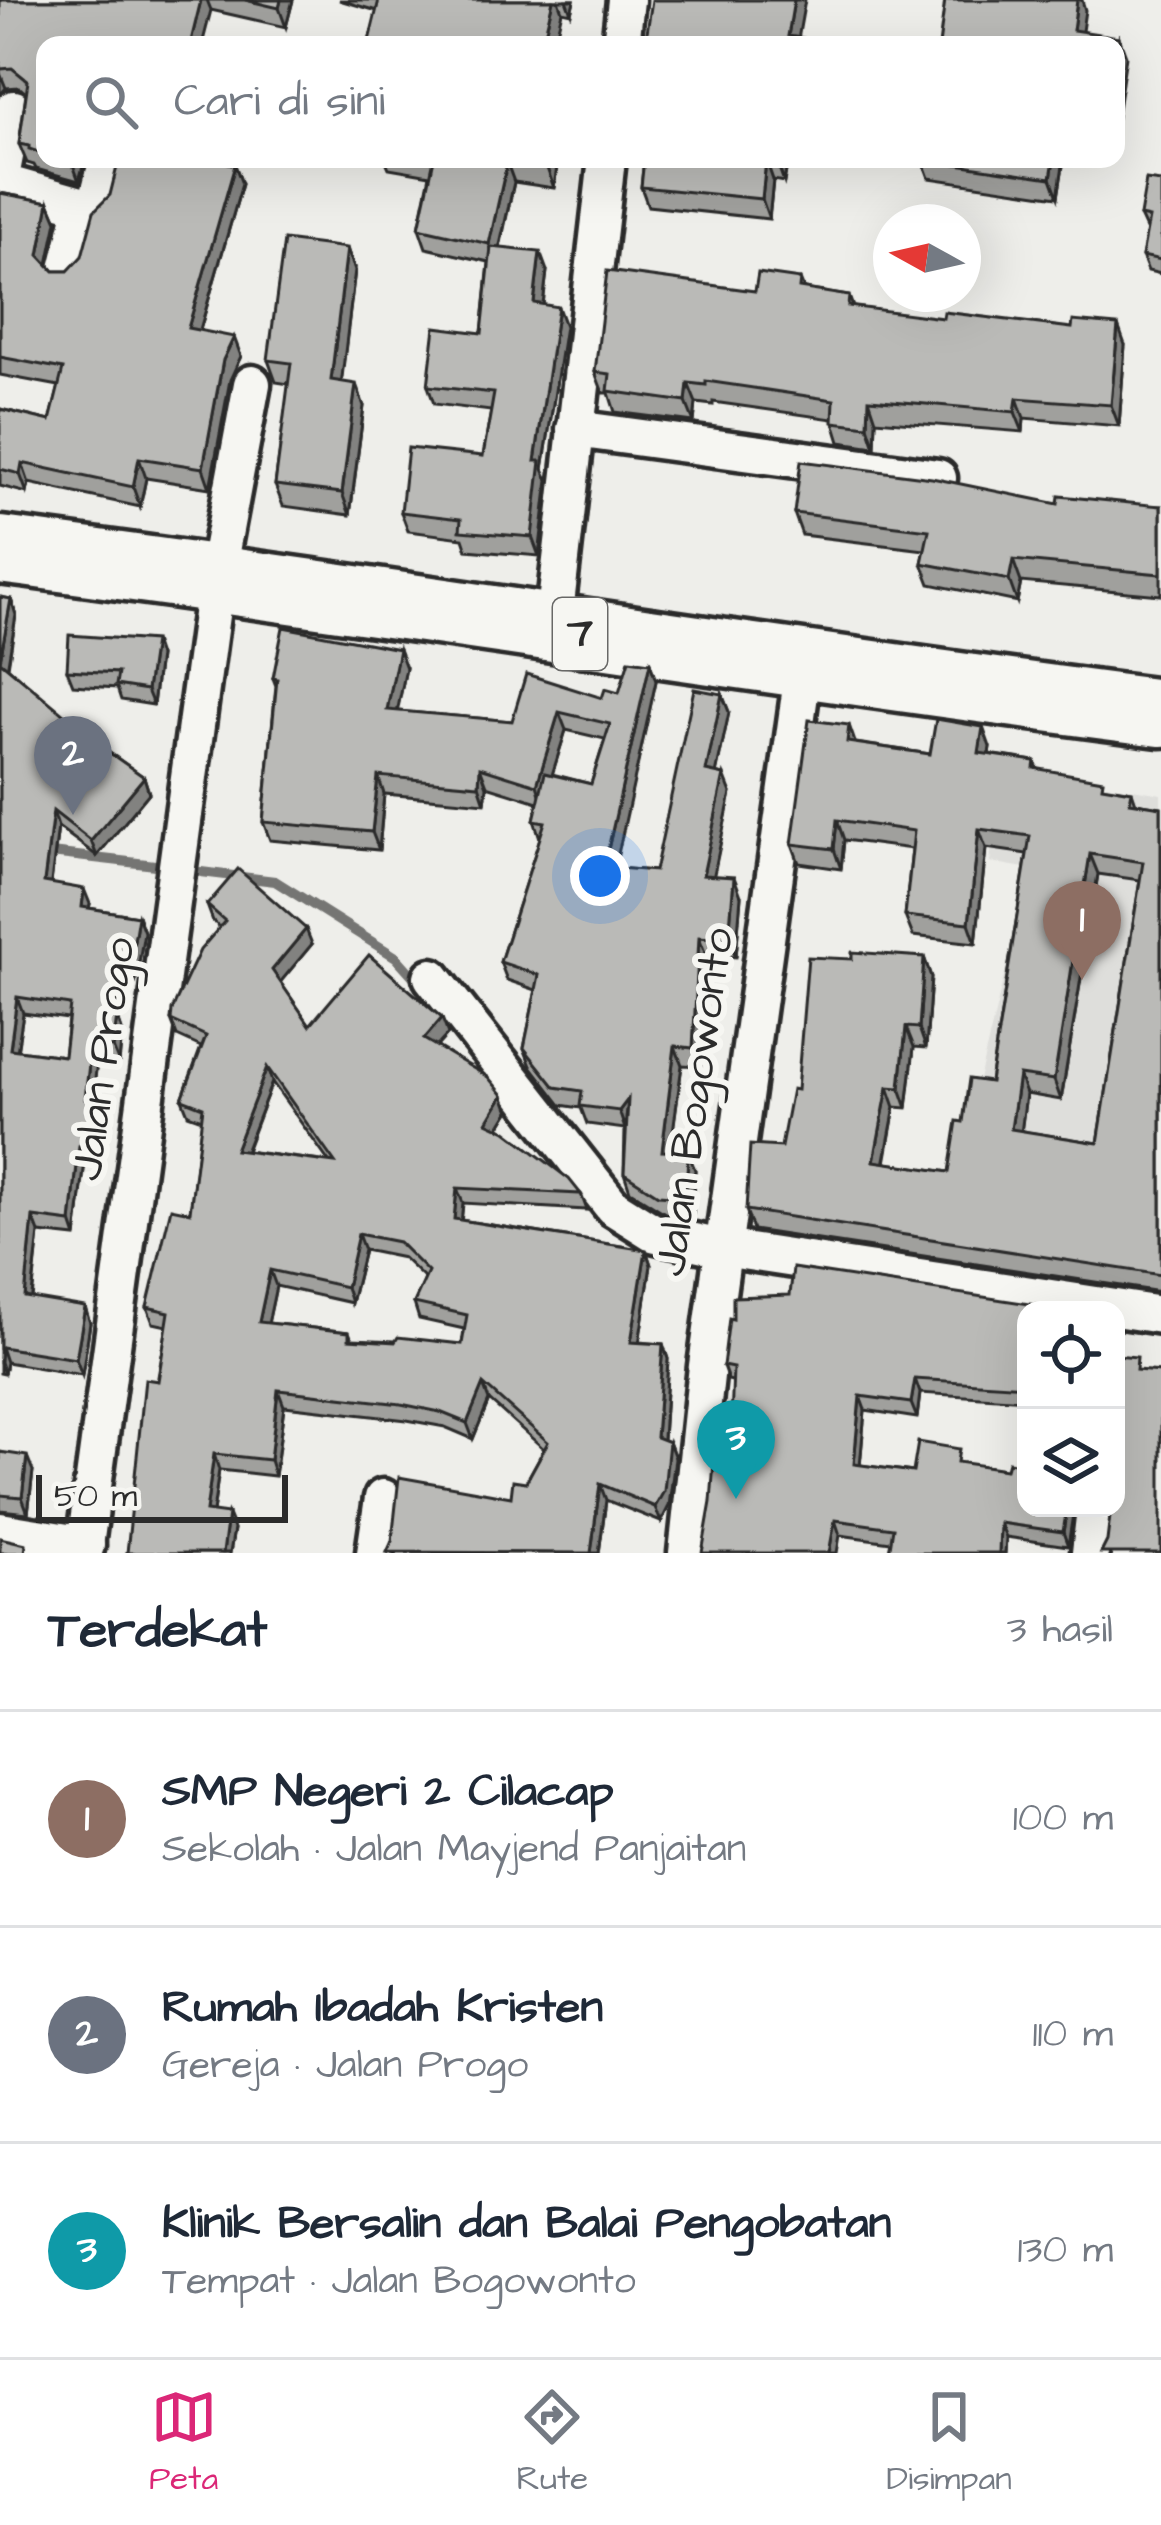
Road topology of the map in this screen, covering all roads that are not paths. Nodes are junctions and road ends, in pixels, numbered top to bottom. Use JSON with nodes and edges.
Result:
{"nodes":[{"id":1,"x":626,"y":0,"type":"edge"},
{"id":2,"x":621,"y":36,"type":"edge"},
{"id":3,"x":20,"y":110,"type":"edge"},
{"id":4,"x":106,"y":168,"type":"edge"},
{"id":5,"x":606,"y":168,"type":"edge"},
{"id":6,"x":82,"y":208,"type":"junction"},
{"id":7,"x":68,"y":268,"type":"edge"},
{"id":8,"x":252,"y":384,"type":"dead end"},
{"id":9,"x":575,"y":428,"type":"junction"},
{"id":10,"x":938,"y":478,"type":"edge"},
{"id":11,"x":0,"y":550,"type":"edge"},
{"id":12,"x":216,"y":578,"type":"junction"},
{"id":13,"x":553,"y":630,"type":"junction"},
{"id":14,"x":804,"y":665,"type":"junction"},
{"id":15,"x":1161,"y":713,"type":"edge"},
{"id":16,"x":432,"y":977,"type":"dead end"},
{"id":17,"x":723,"y":1247,"type":"junction"},
{"id":18,"x":1070,"y":1301,"type":"edge"},
{"id":19,"x":1125,"y":1309,"type":"edge"},
{"id":20,"x":1161,"y":1315,"type":"edge"},
{"id":21,"x":383,"y":1498,"type":"dead end"},
{"id":22,"x":1094,"y":1517,"type":"edge"},
{"id":23,"x":0,"y":1531,"type":"edge"},
{"id":24,"x":85,"y":1549,"type":"edge"},
{"id":25,"x":375,"y":1553,"type":"edge"},
{"id":26,"x":687,"y":1553,"type":"edge"},
{"id":27,"x":1090,"y":1553,"type":"edge"}],
"edges":[{"from":1,"to":2,"type":"street"},
{"from":3,"to":6,"type":"street"},
{"from":4,"to":6,"type":"street"},
{"from":5,"to":9,"type":"street"},
{"from":6,"to":7,"type":"street"},
{"from":8,"to":12,"type":"street","name":"Jalan Progo"},
{"from":9,"to":10,"type":"street"},
{"from":9,"to":13,"type":"street"},
{"from":11,"to":12,"type":"highway","number":"7"},
{"from":12,"to":13,"type":"highway","number":"7"},
{"from":12,"to":24,"type":"street","name":"Jalan Progo"},
{"from":13,"to":14,"type":"highway","number":"7"},
{"from":14,"to":15,"type":"highway","number":"7"},
{"from":14,"to":17,"type":"street","name":"Jalan Bogowonto"},
{"from":16,"to":17,"type":"street"},
{"from":17,"to":18,"type":"street"},
{"from":17,"to":26,"type":"street","name":"Jalan Bogowonto"},
{"from":19,"to":20,"type":"street"},
{"from":21,"to":25,"type":"street"},
{"from":22,"to":27,"type":"street"},
{"from":23,"to":24,"type":"street"}]}
